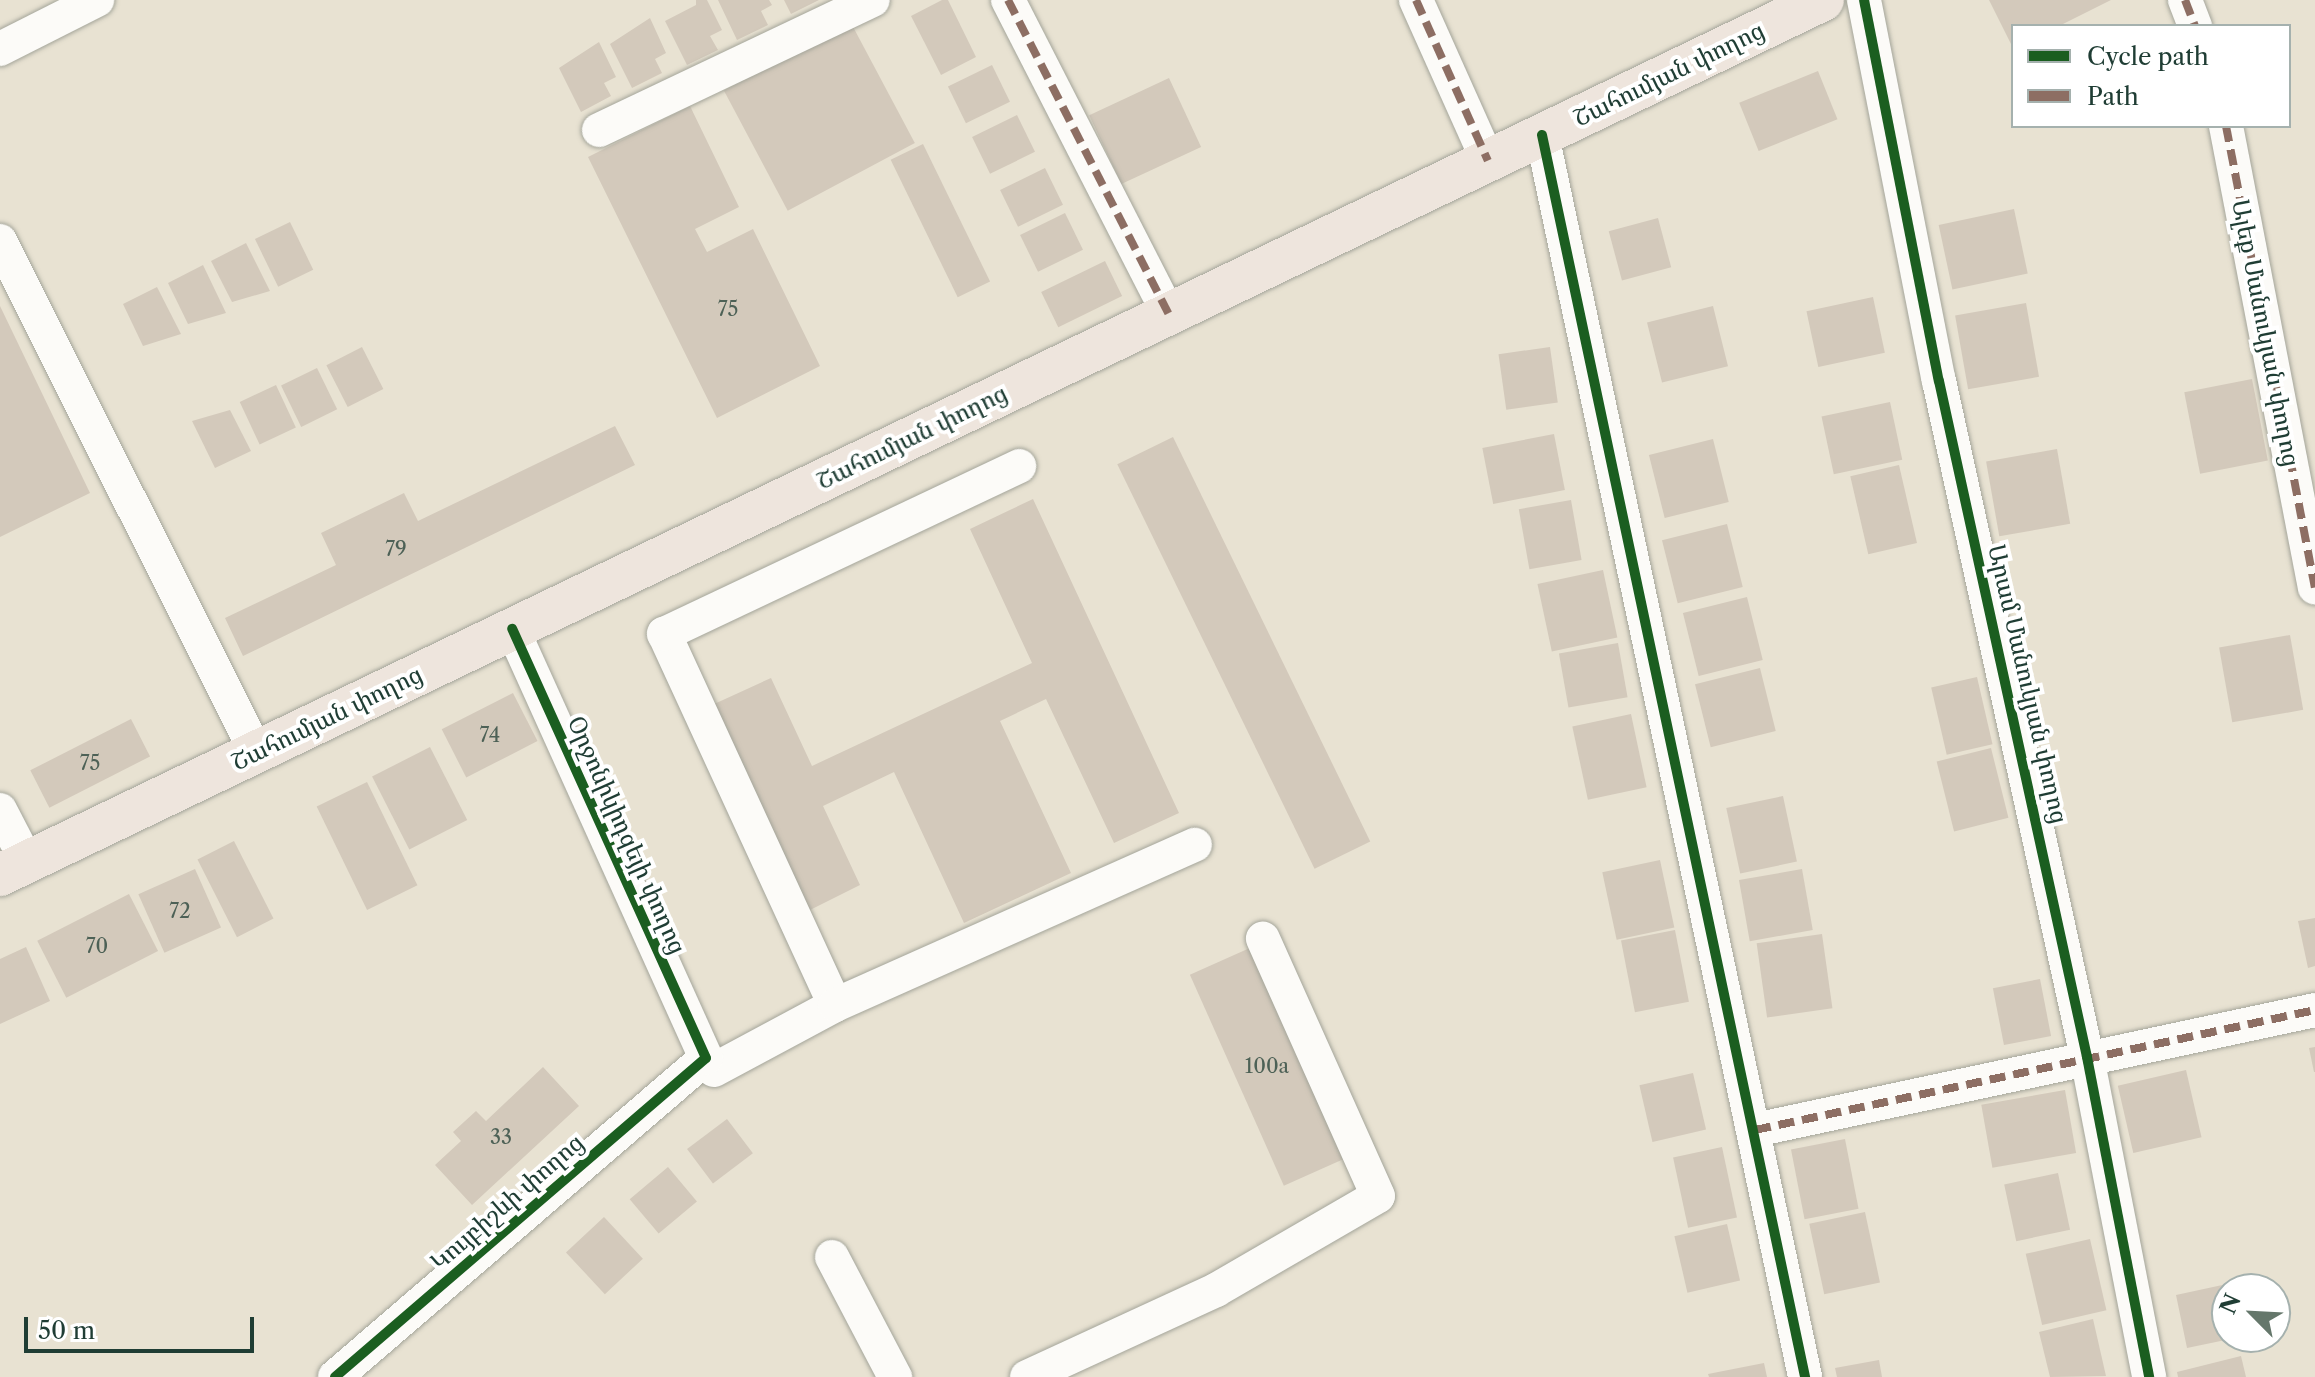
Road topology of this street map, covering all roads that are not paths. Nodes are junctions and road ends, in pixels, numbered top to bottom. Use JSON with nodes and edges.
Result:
{"nodes":[{"id":1,"x":97,"y":0,"type":"edge"},
{"id":2,"x":873,"y":0,"type":"edge"},
{"id":3,"x":1008,"y":0,"type":"edge"},
{"id":4,"x":1416,"y":0,"type":"edge"},
{"id":5,"x":1823,"y":0,"type":"edge"},
{"id":6,"x":1864,"y":0,"type":"edge"},
{"id":7,"x":2185,"y":0,"type":"edge"},
{"id":8,"x":2194,"y":24,"type":"edge"},
{"id":9,"x":0,"y":49,"type":"edge"},
{"id":10,"x":2226,"y":128,"type":"edge"},
{"id":11,"x":599,"y":130,"type":"dead end"},
{"id":12,"x":1542,"y":135,"type":"junction"},
{"id":13,"x":1488,"y":161,"type":"junction"},
{"id":14,"x":0,"y":241,"type":"edge"},
{"id":15,"x":1169,"y":314,"type":"junction"},
{"id":16,"x":1019,"y":466,"type":"dead end"},
{"id":17,"x":2315,"y":587,"type":"edge"},
{"id":18,"x":512,"y":629,"type":"junction"},
{"id":19,"x":256,"y":752,"type":"junction"},
{"id":20,"x":0,"y":810,"type":"edge"},
{"id":21,"x":1195,"y":845,"type":"dead end"},
{"id":22,"x":13,"y":869,"type":"edge"},
{"id":23,"x":1263,"y":939,"type":"dead end"},
{"id":24,"x":835,"y":1005,"type":"junction"},
{"id":25,"x":2315,"y":1010,"type":"edge"},
{"id":26,"x":2087,"y":1057,"type":"junction"},
{"id":27,"x":710,"y":1064,"type":"junction"},
{"id":28,"x":1755,"y":1130,"type":"junction"},
{"id":29,"x":832,"y":1257,"type":"dead end"},
{"id":30,"x":335,"y":1377,"type":"edge"},
{"id":31,"x":895,"y":1377,"type":"edge"},
{"id":32,"x":1027,"y":1377,"type":"edge"},
{"id":33,"x":1805,"y":1377,"type":"edge"},
{"id":34,"x":2149,"y":1377,"type":"edge"}],
"edges":[{"from":1,"to":9,"type":"street"},
{"from":2,"to":11,"type":"street"},
{"from":3,"to":15,"type":"street"},
{"from":4,"to":13,"type":"street"},
{"from":5,"to":12,"type":"main road","name":"Շահումյան փողոց"},
{"from":6,"to":26,"type":"street","name":"Արամ Մանուկյան փողոց"},
{"from":7,"to":8,"type":"street"},
{"from":10,"to":17,"type":"street","name":"Ալեք Մանուկյան փողոց"},
{"from":12,"to":13,"type":"main road","name":"Շահումյան փողոց"},
{"from":12,"to":28,"type":"street"},
{"from":13,"to":15,"type":"main road","name":"Շահումյան փողոց"},
{"from":14,"to":19,"type":"street"},
{"from":15,"to":18,"type":"main road","name":"Շահումյան փողոց"},
{"from":16,"to":24,"type":"street"},
{"from":18,"to":19,"type":"main road","name":"Շահումյան փողոց"},
{"from":18,"to":27,"type":"street","name":"Օրջոնիկիդզեյի փողոց"},
{"from":19,"to":22,"type":"main road","name":"Շահումյան փողոց"},
{"from":20,"to":22,"type":"street"},
{"from":21,"to":24,"type":"street","name":"Կույբիշևի փողոց"},
{"from":23,"to":32,"type":"street"},
{"from":24,"to":27,"type":"street","name":"Կույբիշևի փողոց"},
{"from":25,"to":26,"type":"street"},
{"from":26,"to":28,"type":"street"},
{"from":26,"to":34,"type":"street","name":"Արամ Մանուկյան փողոց"},
{"from":27,"to":30,"type":"street","name":"Կույբիշևի փողոց"},
{"from":28,"to":33,"type":"street"},
{"from":29,"to":31,"type":"street"}]}
